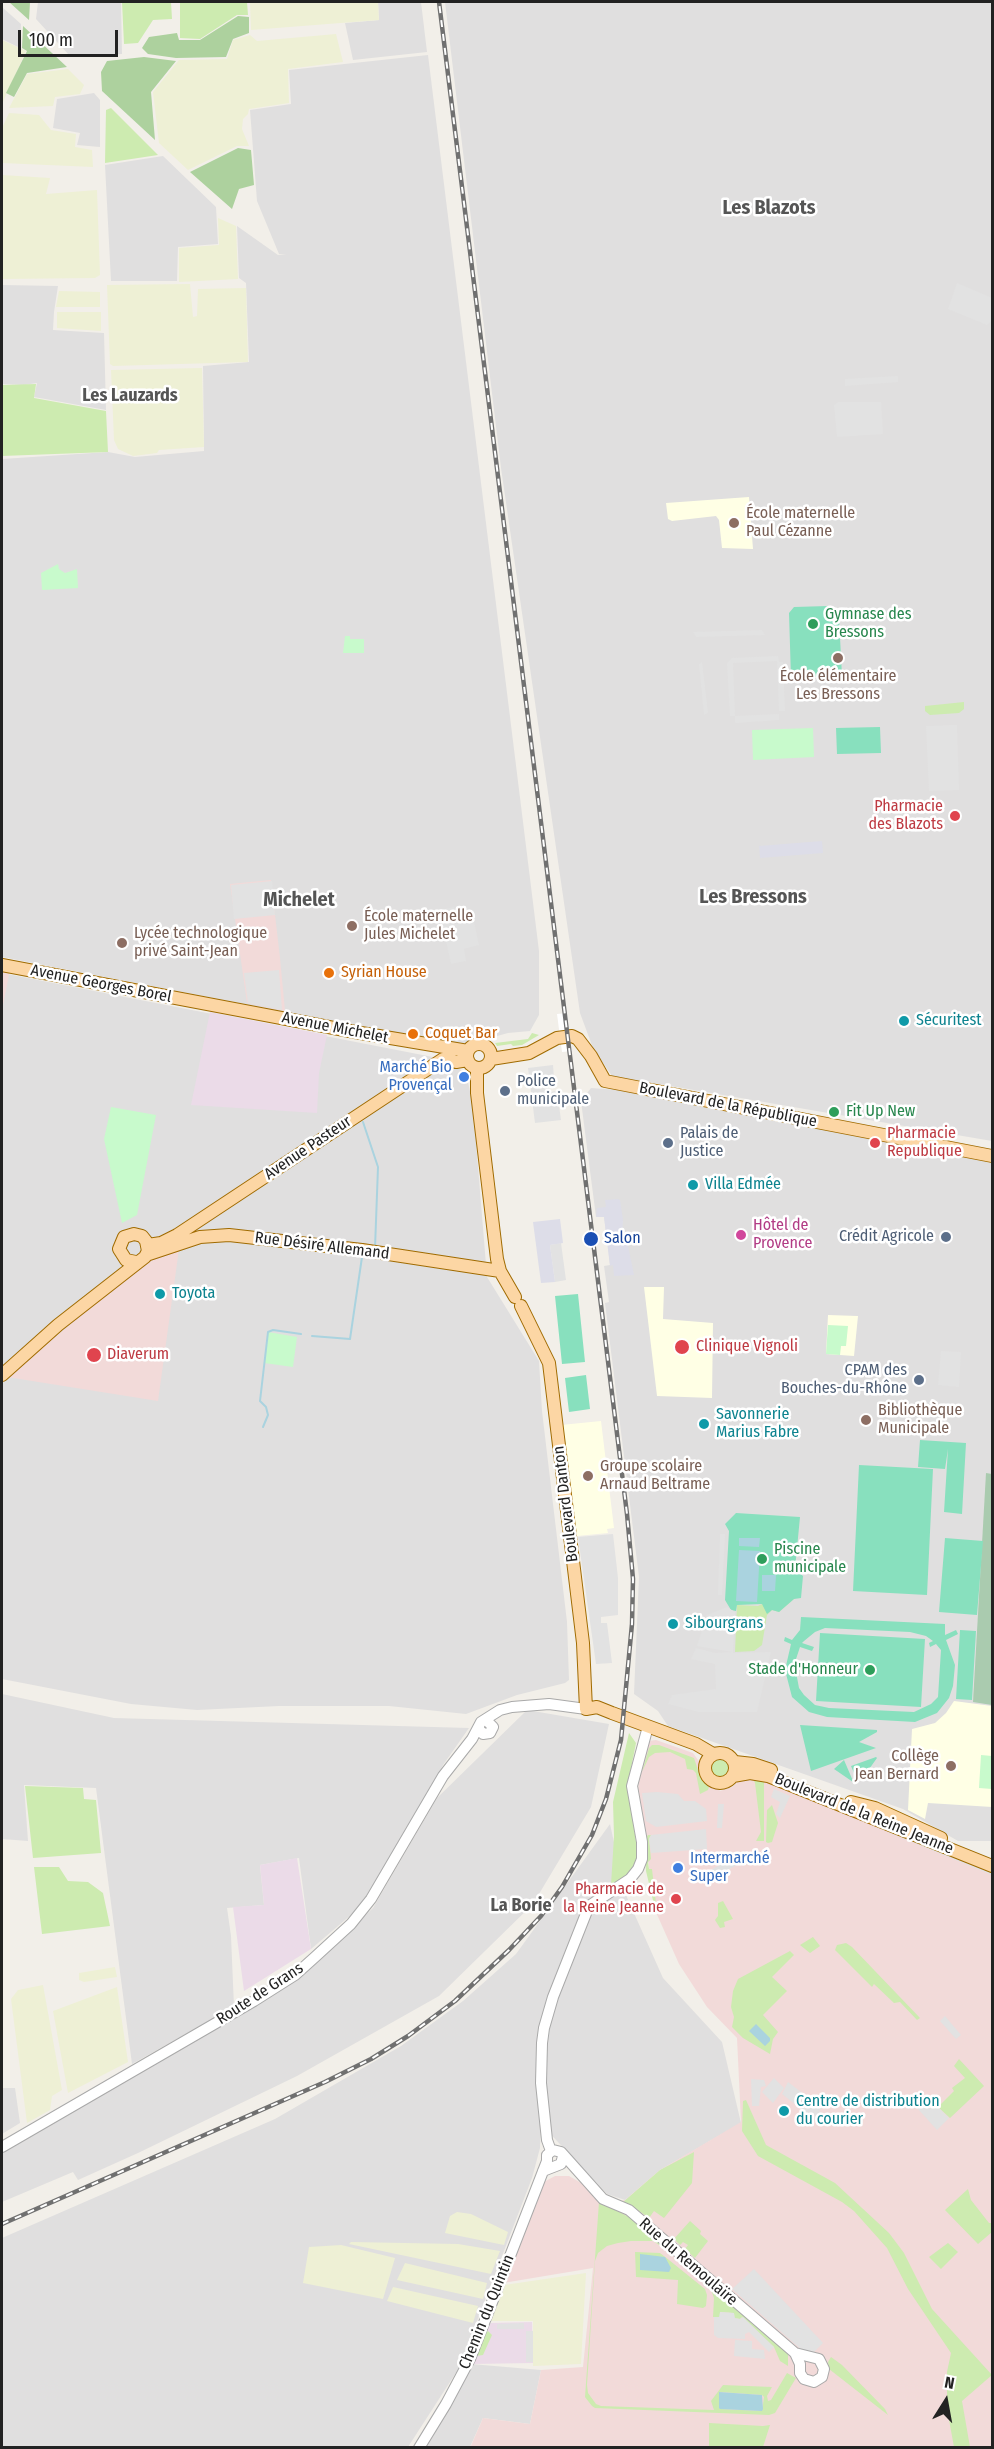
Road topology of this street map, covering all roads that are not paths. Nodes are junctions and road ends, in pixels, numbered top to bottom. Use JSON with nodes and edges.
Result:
{"nodes":[{"id":1,"x":2,"y":965,"type":"edge"},
{"id":2,"x":201,"y":1003,"type":"joint"},
{"id":3,"x":490,"y":1055,"type":"junction"},
{"id":4,"x":468,"y":1056,"type":"junction"},
{"id":5,"x":480,"y":1068,"type":"junction"},
{"id":6,"x":993,"y":1156,"type":"edge"},
{"id":7,"x":194,"y":1223,"type":"junction"},
{"id":8,"x":200,"y":1237,"type":"junction"},
{"id":9,"x":136,"y":1259,"type":"junction"},
{"id":10,"x":500,"y":1271,"type":"junction"},
{"id":11,"x":2,"y":1375,"type":"edge"},
{"id":12,"x":586,"y":1683,"type":"junction"},
{"id":13,"x":568,"y":1706,"type":"junction"},
{"id":14,"x":586,"y":1709,"type":"junction"},
{"id":15,"x":647,"y":1730,"type":"junction"},
{"id":16,"x":709,"y":1758,"type":"junction"},
{"id":17,"x":735,"y":1762,"type":"junction"},
{"id":18,"x":733,"y":1776,"type":"junction"},
{"id":19,"x":993,"y":1860,"type":"edge"},
{"id":20,"x":993,"y":1866,"type":"edge"},
{"id":21,"x":2,"y":2147,"type":"edge"},
{"id":22,"x":553,"y":2160,"type":"junction"},
{"id":23,"x":804,"y":2361,"type":"dead end"},
{"id":24,"x":418,"y":2448,"type":"edge"}],
"edges":[{"from":1,"to":2,"type":"main road","name":"Avenue Georges Borel"},
{"from":2,"to":4,"type":"main road","name":"Avenue Michelet"},
{"from":3,"to":4,"type":"main road"},
{"from":3,"to":5,"type":"main road"},
{"from":3,"to":6,"type":"main road","name":"Boulevard de la République"},
{"from":4,"to":5,"type":"main road"},
{"from":4,"to":7,"type":"main road","name":"Avenue Pasteur"},
{"from":5,"to":10,"type":"main road","name":"Boulevard Danton"},
{"from":7,"to":8,"type":"main road"},
{"from":7,"to":9,"type":"main road","name":"Avenue Pasteur"},
{"from":8,"to":9,"type":"main road","name":"Rue Désiré Allemand"},
{"from":8,"to":10,"type":"main road","name":"Rue Désiré Allemand"},
{"from":9,"to":11,"type":"main road"},
{"from":10,"to":12,"type":"main road","name":"Boulevard Danton"},
{"from":12,"to":13,"type":"street"},
{"from":12,"to":14,"type":"main road","name":"Boulevard Danton"},
{"from":13,"to":14,"type":"street","name":"Route de Grans"},
{"from":13,"to":21,"type":"street","name":"Route de Grans"},
{"from":14,"to":15,"type":"main road","name":"Route de Grans"},
{"from":15,"to":16,"type":"main road"},
{"from":15,"to":22,"type":"street"},
{"from":16,"to":17,"type":"main road"},
{"from":16,"to":18,"type":"main road"},
{"from":17,"to":18,"type":"main road"},
{"from":17,"to":19,"type":"main road","name":"Boulevard de la Reine Jeanne"},
{"from":18,"to":20,"type":"main road","name":"Boulevard de la Reine Jeanne"},
{"from":22,"to":23,"type":"street","name":"Rue du Remoulaïre"},
{"from":22,"to":24,"type":"street","name":"Chemin du Quintin"}]}
